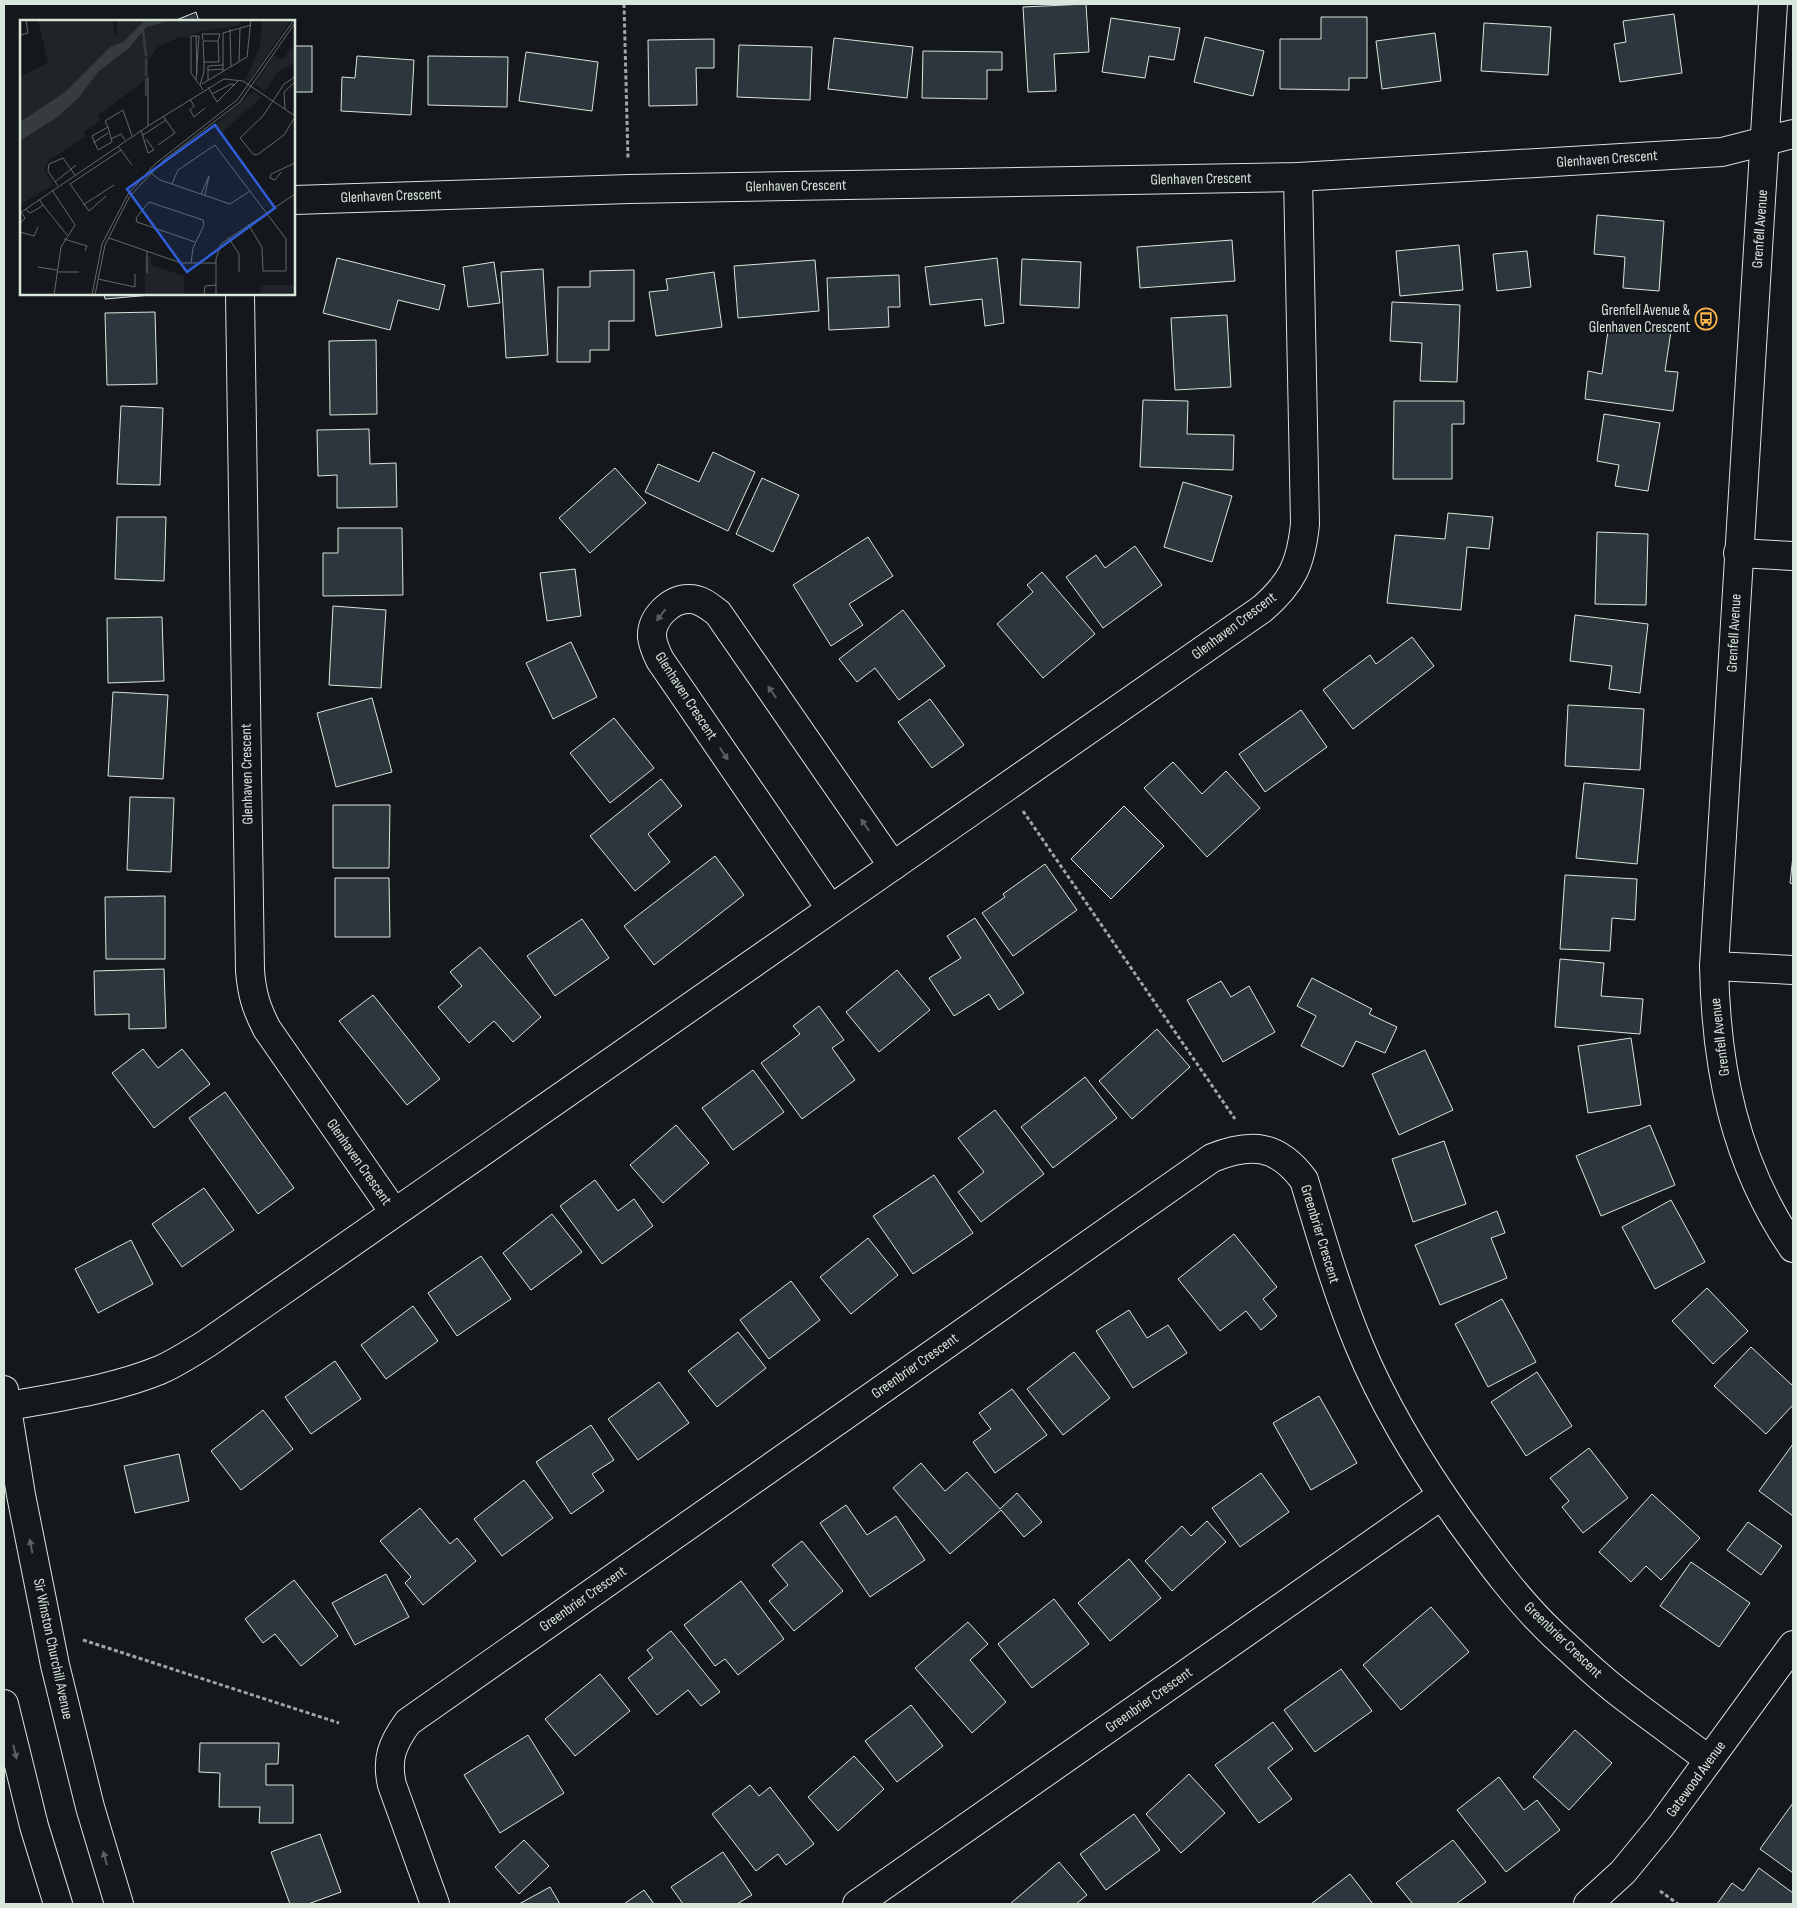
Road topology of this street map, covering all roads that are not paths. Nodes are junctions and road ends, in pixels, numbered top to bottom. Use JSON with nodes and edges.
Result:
{"nodes":[{"id":1,"x":1773,"y":4,"type":"edge"},
{"id":2,"x":1793,"y":134,"type":"edge"},
{"id":3,"x":1766,"y":142,"type":"junction"},
{"id":4,"x":1298,"y":177,"type":"junction"},
{"id":5,"x":295,"y":200,"type":"edge"},
{"id":6,"x":240,"y":295,"type":"edge"},
{"id":7,"x":1738,"y":553,"type":"junction"},
{"id":8,"x":1793,"y":556,"type":"edge"},
{"id":9,"x":893,"y":866,"type":"junction"},
{"id":10,"x":830,"y":908,"type":"junction"},
{"id":11,"x":1714,"y":966,"type":"junction"},
{"id":12,"x":1793,"y":970,"type":"edge"},
{"id":13,"x":394,"y":1212,"type":"junction"},
{"id":14,"x":1793,"y":1248,"type":"edge"},
{"id":15,"x":4,"y":1401,"type":"edge"},
{"id":16,"x":1442,"y":1495,"type":"junction"},
{"id":17,"x":1793,"y":1645,"type":"edge"},
{"id":18,"x":4,"y":1704,"type":"edge"},
{"id":19,"x":1710,"y":1760,"type":"junction"},
{"id":20,"x":58,"y":1904,"type":"edge"},
{"id":21,"x":119,"y":1904,"type":"edge"},
{"id":22,"x":435,"y":1904,"type":"edge"},
{"id":23,"x":857,"y":1904,"type":"edge"},
{"id":24,"x":1588,"y":1904,"type":"edge"}],
"edges":[{"from":1,"to":3,"type":"street","name":"Grenfell Avenue"},
{"from":2,"to":3,"type":"street","name":"Glenhaven Crescent"},
{"from":3,"to":4,"type":"street","name":"Glenhaven Crescent"},
{"from":3,"to":7,"type":"street","name":"Grenfell Avenue"},
{"from":4,"to":5,"type":"street","name":"Glenhaven Crescent"},
{"from":4,"to":9,"type":"street","name":"Glenhaven Crescent"},
{"from":6,"to":13,"type":"street","name":"Glenhaven Crescent"},
{"from":7,"to":8,"type":"street"},
{"from":7,"to":11,"type":"street","name":"Grenfell Avenue"},
{"from":9,"to":10,"type":"street","name":"Glenhaven Crescent"},
{"from":9,"to":10,"type":"street","name":"Glenhaven Crescent","one_way":true},
{"from":10,"to":13,"type":"street","name":"Glenhaven Crescent"},
{"from":11,"to":12,"type":"street"},
{"from":11,"to":14,"type":"street","name":"Grenfell Avenue"},
{"from":13,"to":15,"type":"street","name":"Glenhaven Crescent"},
{"from":21,"to":15,"type":"street","name":"Sir Winston Churchill Avenue","one_way":true},
{"from":16,"to":19,"type":"street","name":"Greenbrier Crescent"},
{"from":16,"to":22,"type":"street","name":"Greenbrier Crescent"},
{"from":16,"to":23,"type":"street","name":"Greenbrier Crescent"},
{"from":17,"to":19,"type":"street","name":"Gatewood Avenue"},
{"from":18,"to":20,"type":"street","one_way":true},
{"from":19,"to":24,"type":"street","name":"Gatewood Avenue"}]}
